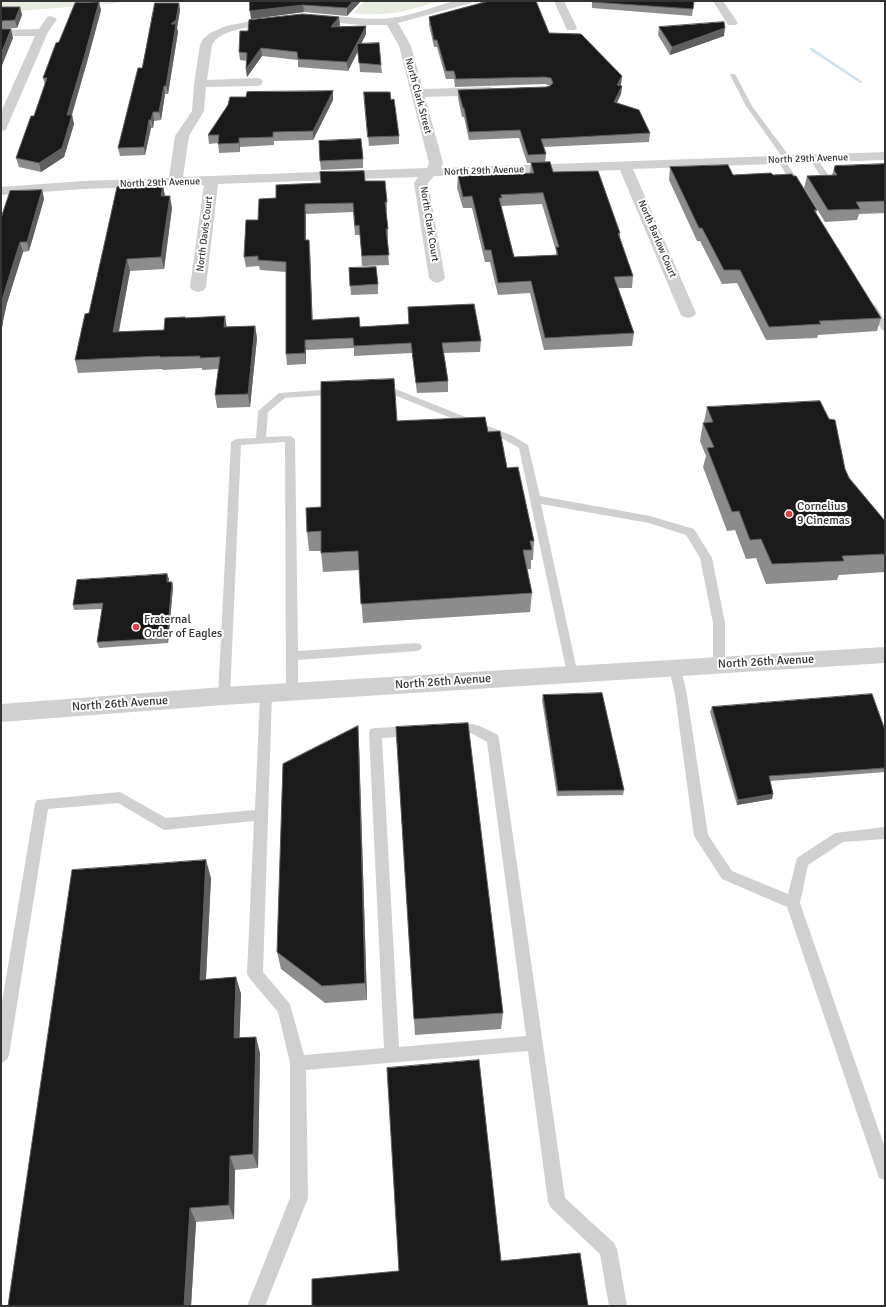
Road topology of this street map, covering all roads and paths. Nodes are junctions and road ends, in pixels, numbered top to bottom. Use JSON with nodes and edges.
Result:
{"nodes":[{"id":1,"x":467,"y":1,"type":"edge"},
{"id":2,"x":559,"y":1,"type":"edge"},
{"id":3,"x":718,"y":1,"type":"edge"},
{"id":4,"x":51,"y":19,"type":"dead end"},
{"id":5,"x":391,"y":21,"type":"junction"},
{"id":6,"x":732,"y":23,"type":"dead end"},
{"id":7,"x":571,"y":28,"type":"dead end"},
{"id":8,"x":42,"y":32,"type":"junction"},
{"id":9,"x":1,"y":34,"type":"edge"},
{"id":10,"x":733,"y":75,"type":"dead end"},
{"id":11,"x":257,"y":82,"type":"dead end"},
{"id":12,"x":200,"y":84,"type":"junction"},
{"id":13,"x":498,"y":91,"type":"edge"},
{"id":14,"x":418,"y":93,"type":"junction"},
{"id":15,"x":1,"y":127,"type":"edge"},
{"id":16,"x":885,"y":156,"type":"edge"},
{"id":17,"x":813,"y":159,"type":"junction"},
{"id":18,"x":785,"y":160,"type":"junction"},
{"id":19,"x":625,"y":166,"type":"junction"},
{"id":20,"x":430,"y":172,"type":"junction"},
{"id":21,"x":827,"y":179,"type":"edge"},
{"id":22,"x":211,"y":181,"type":"junction"},
{"id":23,"x":175,"y":182,"type":"junction"},
{"id":24,"x":1,"y":191,"type":"edge"},
{"id":25,"x":802,"y":194,"type":"edge"},
{"id":26,"x":437,"y":278,"type":"dead end"},
{"id":27,"x":198,"y":287,"type":"dead end"},
{"id":28,"x":868,"y":301,"type":"edge"},
{"id":29,"x":688,"y":313,"type":"dead end"},
{"id":30,"x":885,"y":328,"type":"edge"},
{"id":31,"x":372,"y":390,"type":"edge"},
{"id":32,"x":350,"y":391,"type":"edge"},
{"id":33,"x":261,"y":441,"type":"junction"},
{"id":34,"x":535,"y":499,"type":"junction"},
{"id":35,"x":416,"y":647,"type":"dead end"},
{"id":36,"x":885,"y":655,"type":"edge"},
{"id":37,"x":291,"y":656,"type":"junction"},
{"id":38,"x":719,"y":665,"type":"junction"},
{"id":39,"x":675,"y":668,"type":"junction"},
{"id":40,"x":572,"y":674,"type":"junction"},
{"id":41,"x":292,"y":692,"type":"junction"},
{"id":42,"x":266,"y":694,"type":"junction"},
{"id":43,"x":224,"y":696,"type":"junction"},
{"id":44,"x":1,"y":713,"type":"edge"},
{"id":45,"x":428,"y":730,"type":"edge"},
{"id":46,"x":443,"y":730,"type":"edge"},
{"id":47,"x":262,"y":815,"type":"junction"},
{"id":48,"x":885,"y":833,"type":"edge"},
{"id":49,"x":793,"y":903,"type":"junction"},
{"id":50,"x":535,"y":1043,"type":"junction"},
{"id":51,"x":1,"y":1055,"type":"edge"},
{"id":52,"x":392,"y":1055,"type":"junction"},
{"id":53,"x":298,"y":1063,"type":"junction"},
{"id":54,"x":885,"y":1172,"type":"edge"},
{"id":55,"x":256,"y":1306,"type":"edge"},
{"id":56,"x":618,"y":1306,"type":"edge"}],
"edges":[{"from":1,"to":5,"type":"street"},
{"from":2,"to":7,"type":"street"},
{"from":3,"to":6,"type":"street"},
{"from":4,"to":8,"type":"street"},
{"from":5,"to":12,"type":"street"},
{"from":5,"to":14,"type":"street","name":"North Clark Street"},
{"from":8,"to":9,"type":"street"},
{"from":8,"to":15,"type":"street"},
{"from":10,"to":18,"type":"lane"},
{"from":11,"to":12,"type":"street"},
{"from":12,"to":23,"type":"street"},
{"from":13,"to":14,"type":"street"},
{"from":14,"to":20,"type":"street","name":"North Clark Street"},
{"from":16,"to":17,"type":"street","name":"North 29th Avenue"},
{"from":17,"to":18,"type":"street","name":"North 29th Avenue"},
{"from":17,"to":21,"type":"lane"},
{"from":18,"to":19,"type":"street","name":"North 29th Avenue"},
{"from":18,"to":25,"type":"lane"},
{"from":19,"to":20,"type":"street","name":"North 29th Avenue"},
{"from":19,"to":29,"type":"street","name":"North Barlow Court"},
{"from":20,"to":22,"type":"street","name":"North 29th Avenue"},
{"from":20,"to":26,"type":"street","name":"North Clark Court"},
{"from":22,"to":23,"type":"street","name":"North 29th Avenue"},
{"from":22,"to":27,"type":"street","name":"North Davis Court"},
{"from":23,"to":24,"type":"street","name":"North 29th Avenue"},
{"from":28,"to":30,"type":"lane"},
{"from":31,"to":34,"type":"lane"},
{"from":32,"to":33,"type":"lane"},
{"from":33,"to":37,"type":"lane"},
{"from":33,"to":43,"type":"lane"},
{"from":34,"to":38,"type":"lane"},
{"from":34,"to":40,"type":"lane"},
{"from":35,"to":37,"type":"lane"},
{"from":36,"to":38,"type":"street","name":"North 26th Avenue"},
{"from":37,"to":41,"type":"lane"},
{"from":38,"to":39,"type":"street","name":"North 26th Avenue"},
{"from":39,"to":40,"type":"street","name":"North 26th Avenue"},
{"from":39,"to":49,"type":"lane"},
{"from":40,"to":41,"type":"street","name":"North 26th Avenue"},
{"from":41,"to":42,"type":"street","name":"North 26th Avenue"},
{"from":42,"to":43,"type":"street","name":"North 26th Avenue"},
{"from":42,"to":47,"type":"lane"},
{"from":43,"to":44,"type":"street","name":"North 26th Avenue"},
{"from":45,"to":52,"type":"lane"},
{"from":46,"to":50,"type":"lane"},
{"from":47,"to":51,"type":"lane"},
{"from":47,"to":53,"type":"lane"},
{"from":48,"to":49,"type":"lane"},
{"from":49,"to":54,"type":"lane"},
{"from":50,"to":52,"type":"lane"},
{"from":50,"to":56,"type":"lane"},
{"from":52,"to":53,"type":"lane"},
{"from":53,"to":55,"type":"lane"}]}
